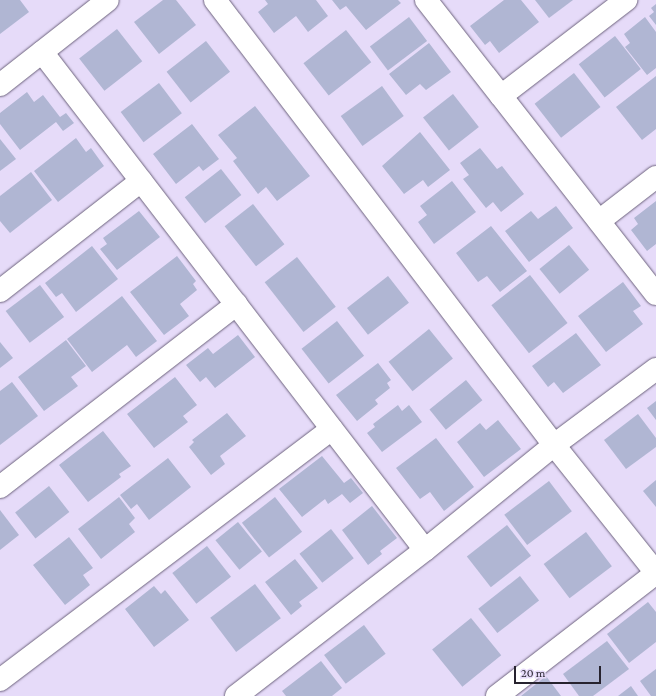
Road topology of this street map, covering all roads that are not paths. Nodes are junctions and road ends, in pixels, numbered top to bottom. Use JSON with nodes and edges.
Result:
{"nodes":[{"id":1,"x":108,"y":0,"type":"edge"},
{"id":2,"x":214,"y":0,"type":"edge"},
{"id":3,"x":426,"y":0,"type":"edge"},
{"id":4,"x":626,"y":0,"type":"edge"},
{"id":5,"x":42,"y":52,"type":"junction"},
{"id":6,"x":0,"y":85,"type":"edge"},
{"id":7,"x":501,"y":96,"type":"junction"},
{"id":8,"x":656,"y":177,"type":"edge"},
{"id":9,"x":141,"y":181,"type":"junction"},
{"id":10,"x":599,"y":221,"type":"junction"},
{"id":11,"x":0,"y":291,"type":"edge"},
{"id":12,"x":656,"y":294,"type":"edge"},
{"id":13,"x":237,"y":304,"type":"junction"},
{"id":14,"x":656,"y":369,"type":"edge"},
{"id":15,"x":332,"y":429,"type":"junction"},
{"id":16,"x":554,"y":445,"type":"junction"},
{"id":17,"x":0,"y":487,"type":"edge"},
{"id":18,"x":425,"y":550,"type":"junction"},
{"id":19,"x":656,"y":573,"type":"edge"},
{"id":20,"x":0,"y":680,"type":"edge"},
{"id":21,"x":236,"y":696,"type":"edge"},
{"id":22,"x":498,"y":696,"type":"edge"}],
"edges":[{"from":1,"to":5,"type":"street"},
{"from":2,"to":16,"type":"street"},
{"from":3,"to":7,"type":"street"},
{"from":4,"to":7,"type":"street"},
{"from":5,"to":6,"type":"street"},
{"from":5,"to":9,"type":"street"},
{"from":7,"to":10,"type":"street"},
{"from":8,"to":10,"type":"street"},
{"from":9,"to":11,"type":"street"},
{"from":9,"to":13,"type":"street"},
{"from":10,"to":12,"type":"street"},
{"from":13,"to":15,"type":"street"},
{"from":13,"to":17,"type":"street"},
{"from":14,"to":16,"type":"street"},
{"from":15,"to":18,"type":"street"},
{"from":15,"to":20,"type":"street"},
{"from":16,"to":18,"type":"street"},
{"from":16,"to":19,"type":"street"},
{"from":18,"to":21,"type":"street"},
{"from":19,"to":22,"type":"street"}]}
